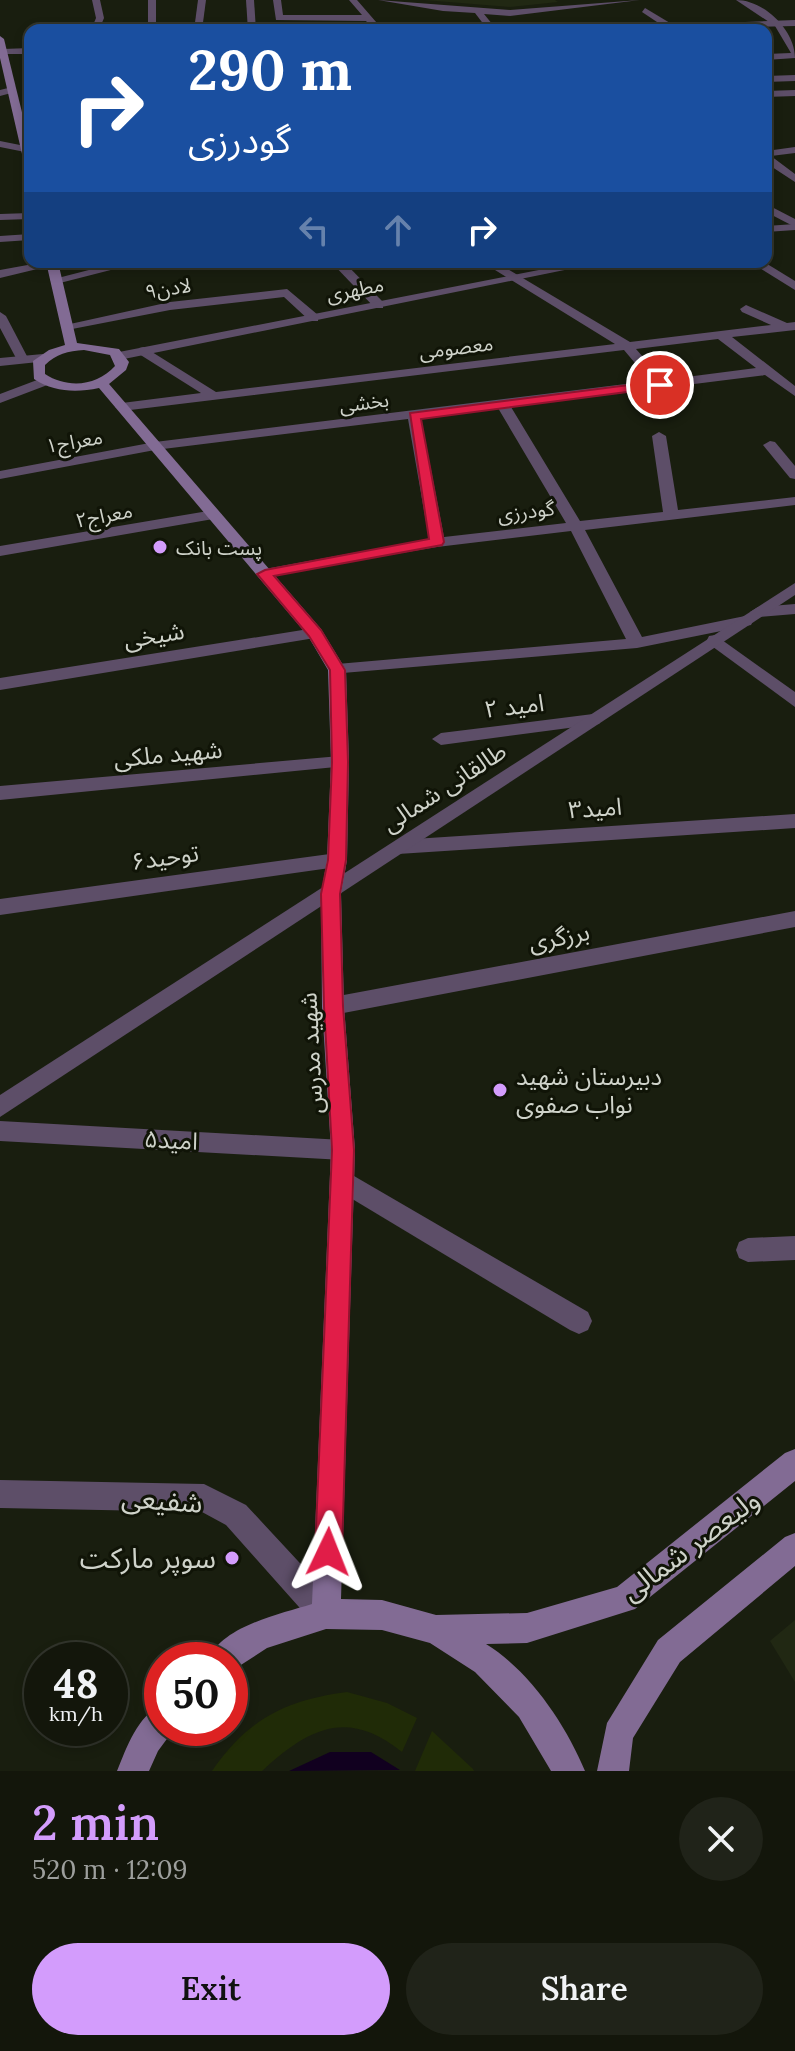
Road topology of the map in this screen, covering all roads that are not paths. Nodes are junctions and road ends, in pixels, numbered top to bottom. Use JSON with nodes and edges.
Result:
{"nodes":[{"id":1,"x":96,"y":0,"type":"edge"},
{"id":2,"x":152,"y":0,"type":"edge"},
{"id":3,"x":202,"y":0,"type":"edge"},
{"id":4,"x":250,"y":0,"type":"edge"},
{"id":5,"x":277,"y":0,"type":"edge"},
{"id":6,"x":353,"y":0,"type":"edge"},
{"id":7,"x":385,"y":0,"type":"edge"},
{"id":8,"x":574,"y":0,"type":"edge"},
{"id":9,"x":636,"y":0,"type":"edge"},
{"id":10,"x":740,"y":0,"type":"edge"},
{"id":11,"x":586,"y":5,"type":"junction"},
{"id":12,"x":645,"y":10,"type":"dead end"},
{"id":13,"x":477,"y":11,"type":"junction"},
{"id":14,"x":368,"y":18,"type":"junction"},
{"id":15,"x":795,"y":23,"type":"edge"},
{"id":16,"x":98,"y":24,"type":"edge"},
{"id":17,"x":152,"y":24,"type":"edge"},
{"id":18,"x":199,"y":24,"type":"edge"},
{"id":19,"x":252,"y":24,"type":"edge"},
{"id":20,"x":374,"y":24,"type":"edge"},
{"id":21,"x":488,"y":24,"type":"edge"},
{"id":22,"x":666,"y":24,"type":"edge"},
{"id":23,"x":772,"y":24,"type":"edge"},
{"id":24,"x":778,"y":24,"type":"junction"},
{"id":25,"x":0,"y":39,"type":"edge"},
{"id":26,"x":24,"y":51,"type":"edge"},
{"id":27,"x":2,"y":52,"type":"edge"},
{"id":28,"x":795,"y":54,"type":"edge"},
{"id":29,"x":772,"y":56,"type":"edge"},
{"id":30,"x":3,"y":68,"type":"edge"},
{"id":31,"x":795,"y":78,"type":"edge"},
{"id":32,"x":772,"y":79,"type":"edge"},
{"id":33,"x":12,"y":90,"type":"junction"},
{"id":34,"x":0,"y":93,"type":"edge"},
{"id":35,"x":795,"y":93,"type":"edge"},
{"id":36,"x":772,"y":94,"type":"edge"},
{"id":37,"x":24,"y":124,"type":"edge"},
{"id":38,"x":0,"y":144,"type":"edge"},
{"id":39,"x":24,"y":149,"type":"edge"},
{"id":40,"x":795,"y":150,"type":"edge"},
{"id":41,"x":772,"y":155,"type":"edge"},
{"id":42,"x":772,"y":161,"type":"edge"},
{"id":43,"x":795,"y":179,"type":"edge"},
{"id":44,"x":772,"y":211,"type":"edge"},
{"id":45,"x":24,"y":216,"type":"edge"},
{"id":46,"x":0,"y":217,"type":"edge"},
{"id":47,"x":795,"y":226,"type":"edge"},
{"id":48,"x":772,"y":228,"type":"edge"},
{"id":49,"x":24,"y":237,"type":"edge"},
{"id":50,"x":0,"y":239,"type":"edge"},
{"id":51,"x":28,"y":268,"type":"edge"},
{"id":52,"x":53,"y":268,"type":"edge"},
{"id":53,"x":109,"y":268,"type":"edge"},
{"id":54,"x":343,"y":268,"type":"edge"},
{"id":55,"x":498,"y":268,"type":"edge"},
{"id":56,"x":566,"y":268,"type":"edge"},
{"id":57,"x":766,"y":268,"type":"edge"},
{"id":58,"x":0,"y":274,"type":"edge"},
{"id":59,"x":516,"y":278,"type":"junction"},
{"id":60,"x":56,"y":280,"type":"junction"},
{"id":61,"x":795,"y":286,"type":"edge"},
{"id":62,"x":379,"y":305,"type":"junction"},
{"id":63,"x":746,"y":309,"type":"dead end"},
{"id":64,"x":0,"y":316,"type":"edge"},
{"id":65,"x":314,"y":318,"type":"junction"},
{"id":66,"x":67,"y":326,"type":"junction"},
{"id":67,"x":790,"y":327,"type":"edge"},
{"id":68,"x":721,"y":335,"type":"junction"},
{"id":69,"x":627,"y":346,"type":"junction"},
{"id":70,"x":72,"y":347,"type":"junction"},
{"id":71,"x":144,"y":351,"type":"junction"},
{"id":72,"x":119,"y":356,"type":"junction"},
{"id":73,"x":43,"y":358,"type":"junction"},
{"id":74,"x":23,"y":360,"type":"junction"},
{"id":75,"x":0,"y":362,"type":"edge"},
{"id":76,"x":768,"y":371,"type":"junction"},
{"id":77,"x":45,"y":381,"type":"junction"},
{"id":78,"x":101,"y":382,"type":"junction"},
{"id":79,"x":660,"y":385,"type":"junction"},
{"id":80,"x":795,"y":392,"type":"edge"},
{"id":81,"x":214,"y":396,"type":"junction"},
{"id":82,"x":0,"y":399,"type":"edge"},
{"id":83,"x":503,"y":405,"type":"junction"},
{"id":84,"x":122,"y":407,"type":"junction"},
{"id":85,"x":414,"y":416,"type":"junction"},
{"id":86,"x":659,"y":436,"type":"dead end"},
{"id":87,"x":770,"y":445,"type":"dead end"},
{"id":88,"x":155,"y":446,"type":"junction"},
{"id":89,"x":0,"y":475,"type":"edge"},
{"id":90,"x":795,"y":475,"type":"edge"},
{"id":91,"x":795,"y":501,"type":"edge"},
{"id":92,"x":671,"y":513,"type":"junction"},
{"id":93,"x":214,"y":515,"type":"junction"},
{"id":94,"x":575,"y":525,"type":"junction"},
{"id":95,"x":437,"y":542,"type":"junction"},
{"id":96,"x":0,"y":551,"type":"edge"},
{"id":97,"x":265,"y":574,"type":"junction"},
{"id":98,"x":795,"y":588,"type":"edge"},
{"id":99,"x":795,"y":609,"type":"edge"},
{"id":100,"x":751,"y":617,"type":"junction"},
{"id":101,"x":315,"y":633,"type":"junction"},
{"id":102,"x":715,"y":640,"type":"junction"},
{"id":103,"x":637,"y":643,"type":"junction"},
{"id":104,"x":337,"y":670,"type":"junction"},
{"id":105,"x":0,"y":684,"type":"edge"},
{"id":106,"x":795,"y":701,"type":"edge"},
{"id":107,"x":593,"y":720,"type":"junction"},
{"id":108,"x":441,"y":739,"type":"dead end"},
{"id":109,"x":340,"y":762,"type":"junction"},
{"id":110,"x":0,"y":793,"type":"edge"},
{"id":111,"x":795,"y":821,"type":"edge"},
{"id":112,"x":398,"y":847,"type":"junction"},
{"id":113,"x":337,"y":860,"type":"junction"},
{"id":114,"x":331,"y":894,"type":"junction"},
{"id":115,"x":0,"y":907,"type":"edge"},
{"id":116,"x":795,"y":919,"type":"edge"},
{"id":117,"x":333,"y":1006,"type":"junction"},
{"id":118,"x":0,"y":1107,"type":"edge"},
{"id":119,"x":0,"y":1131,"type":"edge"},
{"id":120,"x":343,"y":1150,"type":"junction"},
{"id":121,"x":342,"y":1180,"type":"junction"},
{"id":122,"x":795,"y":1248,"type":"edge"},
{"id":123,"x":748,"y":1250,"type":"dead end"},
{"id":124,"x":579,"y":1321,"type":"dead end"},
{"id":125,"x":795,"y":1463,"type":"edge"},
{"id":126,"x":0,"y":1494,"type":"edge"},
{"id":127,"x":795,"y":1547,"type":"edge"},
{"id":128,"x":326,"y":1614,"type":"junction"},
{"id":129,"x":436,"y":1630,"type":"junction"},
{"id":130,"x":248,"y":1643,"type":"edge"},
{"id":131,"x":144,"y":1746,"type":"edge"},
{"id":132,"x":133,"y":1771,"type":"edge"},
{"id":133,"x":569,"y":1771,"type":"edge"},
{"id":134,"x":613,"y":1771,"type":"edge"}],
"edges":[{"from":1,"to":16,"type":"street"},
{"from":2,"to":17,"type":"street"},
{"from":3,"to":18,"type":"street"},
{"from":4,"to":19,"type":"street"},
{"from":5,"to":14,"type":"street"},
{"from":6,"to":14,"type":"street"},
{"from":7,"to":13,"type":"street"},
{"from":8,"to":11,"type":"street"},
{"from":9,"to":11,"type":"street"},
{"from":10,"to":24,"type":"street"},
{"from":11,"to":13,"type":"street"},
{"from":12,"to":22,"type":"street"},
{"from":13,"to":21,"type":"street"},
{"from":14,"to":20,"type":"street"},
{"from":15,"to":24,"type":"street"},
{"from":23,"to":24,"type":"street"},
{"from":24,"to":28,"type":"street"},
{"from":25,"to":27,"type":"main road"},
{"from":26,"to":27,"type":"street"},
{"from":27,"to":30,"type":"main road"},
{"from":28,"to":29,"type":"street"},
{"from":30,"to":33,"type":"main road"},
{"from":31,"to":32,"type":"street"},
{"from":33,"to":34,"type":"street"},
{"from":33,"to":37,"type":"main road"},
{"from":35,"to":36,"type":"street"},
{"from":38,"to":39,"type":"street"},
{"from":40,"to":41,"type":"street"},
{"from":42,"to":43,"type":"street"},
{"from":44,"to":47,"type":"street"},
{"from":45,"to":46,"type":"street"},
{"from":47,"to":48,"type":"street"},
{"from":49,"to":50,"type":"street"},
{"from":51,"to":58,"type":"street"},
{"from":52,"to":60,"type":"main road"},
{"from":53,"to":60,"type":"street"},
{"from":54,"to":62,"type":"street"},
{"from":55,"to":59,"type":"street"},
{"from":56,"to":59,"type":"street","name":"مطهری"},
{"from":57,"to":61,"type":"street"},
{"from":59,"to":62,"type":"street","name":"مطهری"},
{"from":59,"to":69,"type":"street"},
{"from":60,"to":66,"type":"main road"},
{"from":62,"to":65,"type":"street","name":"مطهری"},
{"from":63,"to":67,"type":"street"},
{"from":64,"to":74,"type":"street"},
{"from":65,"to":66,"type":"street","name":"لادن۹"},
{"from":65,"to":71,"type":"street","name":"مطهری"},
{"from":66,"to":70,"type":"main road"},
{"from":67,"to":68,"type":"street","name":"معصومی"},
{"from":68,"to":69,"type":"street","name":"معصومی"},
{"from":68,"to":76,"type":"street"},
{"from":69,"to":79,"type":"street"},
{"from":69,"to":81,"type":"street","name":"معصومی"},
{"from":70,"to":72,"type":"main road"},
{"from":70,"to":73,"type":"main road"},
{"from":71,"to":72,"type":"street","name":"مطهری"},
{"from":71,"to":81,"type":"street"},
{"from":72,"to":78,"type":"main road"},
{"from":73,"to":74,"type":"street"},
{"from":73,"to":77,"type":"main road"},
{"from":74,"to":75,"type":"street"},
{"from":76,"to":79,"type":"street","name":"بخشی"},
{"from":76,"to":80,"type":"street"},
{"from":77,"to":78,"type":"main road"},
{"from":77,"to":82,"type":"street"},
{"from":78,"to":84,"type":"main road","name":"شهید مدرس"},
{"from":79,"to":83,"type":"street","name":"بخشی"},
{"from":81,"to":84,"type":"street","name":"معصومی"},
{"from":83,"to":85,"type":"street","name":"بخشی"},
{"from":83,"to":94,"type":"street"},
{"from":84,"to":88,"type":"main road","name":"شهید مدرس"},
{"from":85,"to":88,"type":"street","name":"بخشی"},
{"from":85,"to":95,"type":"street"},
{"from":86,"to":92,"type":"street"},
{"from":87,"to":90,"type":"street"},
{"from":88,"to":89,"type":"street","name":"معراج۱"},
{"from":88,"to":93,"type":"main road","name":"شهید مدرس"},
{"from":91,"to":92,"type":"street","name":"گودرزی"},
{"from":92,"to":94,"type":"street","name":"گودرزی"},
{"from":93,"to":96,"type":"street","name":"معراج۲"},
{"from":93,"to":97,"type":"main road","name":"شهید مدرس"},
{"from":94,"to":95,"type":"street","name":"گودرزی"},
{"from":94,"to":103,"type":"street"},
{"from":95,"to":97,"type":"street","name":"گودرزی"},
{"from":97,"to":101,"type":"main road","name":"شهید مدرس"},
{"from":98,"to":100,"type":"street","name":"طالقانی شمالی"},
{"from":99,"to":100,"type":"street"},
{"from":100,"to":102,"type":"street","name":"طالقانی شمالی"},
{"from":100,"to":103,"type":"street"},
{"from":101,"to":104,"type":"main road","name":"شهید مدرس"},
{"from":101,"to":105,"type":"street","name":"شیخی"},
{"from":102,"to":106,"type":"street"},
{"from":102,"to":107,"type":"street","name":"طالقانی شمالی"},
{"from":103,"to":104,"type":"street"},
{"from":104,"to":109,"type":"main road","name":"شهید مدرس"},
{"from":107,"to":108,"type":"street","name":"امید ۲"},
{"from":107,"to":112,"type":"street","name":"طالقانی شمالی"},
{"from":109,"to":110,"type":"street","name":"شهید ملکی"},
{"from":109,"to":113,"type":"main road","name":"شهید مدرس"},
{"from":111,"to":112,"type":"street","name":"امید۳"},
{"from":112,"to":114,"type":"street","name":"طالقانی شمالی"},
{"from":113,"to":114,"type":"main road","name":"شهید مدرس"},
{"from":113,"to":115,"type":"street","name":"توحید۶"},
{"from":114,"to":117,"type":"main road","name":"شهید مدرس"},
{"from":114,"to":118,"type":"street","name":"طالقانی شمالی"},
{"from":116,"to":117,"type":"street","name":"برزگری"},
{"from":117,"to":120,"type":"main road","name":"شهید مدرس"},
{"from":119,"to":120,"type":"street","name":"امید۵"},
{"from":120,"to":121,"type":"main road","name":"شهید مدرس"},
{"from":121,"to":124,"type":"street"},
{"from":121,"to":128,"type":"main road","name":"شهید مدرس"},
{"from":122,"to":123,"type":"street"},
{"from":125,"to":129,"type":"main road","name":"ولیعصر شمالی"},
{"from":126,"to":128,"type":"street","name":"شفیعی"},
{"from":127,"to":134,"type":"main road"},
{"from":128,"to":129,"type":"main road"},
{"from":128,"to":130,"type":"main road"},
{"from":129,"to":133,"type":"main road"},
{"from":131,"to":132,"type":"main road"}]}
